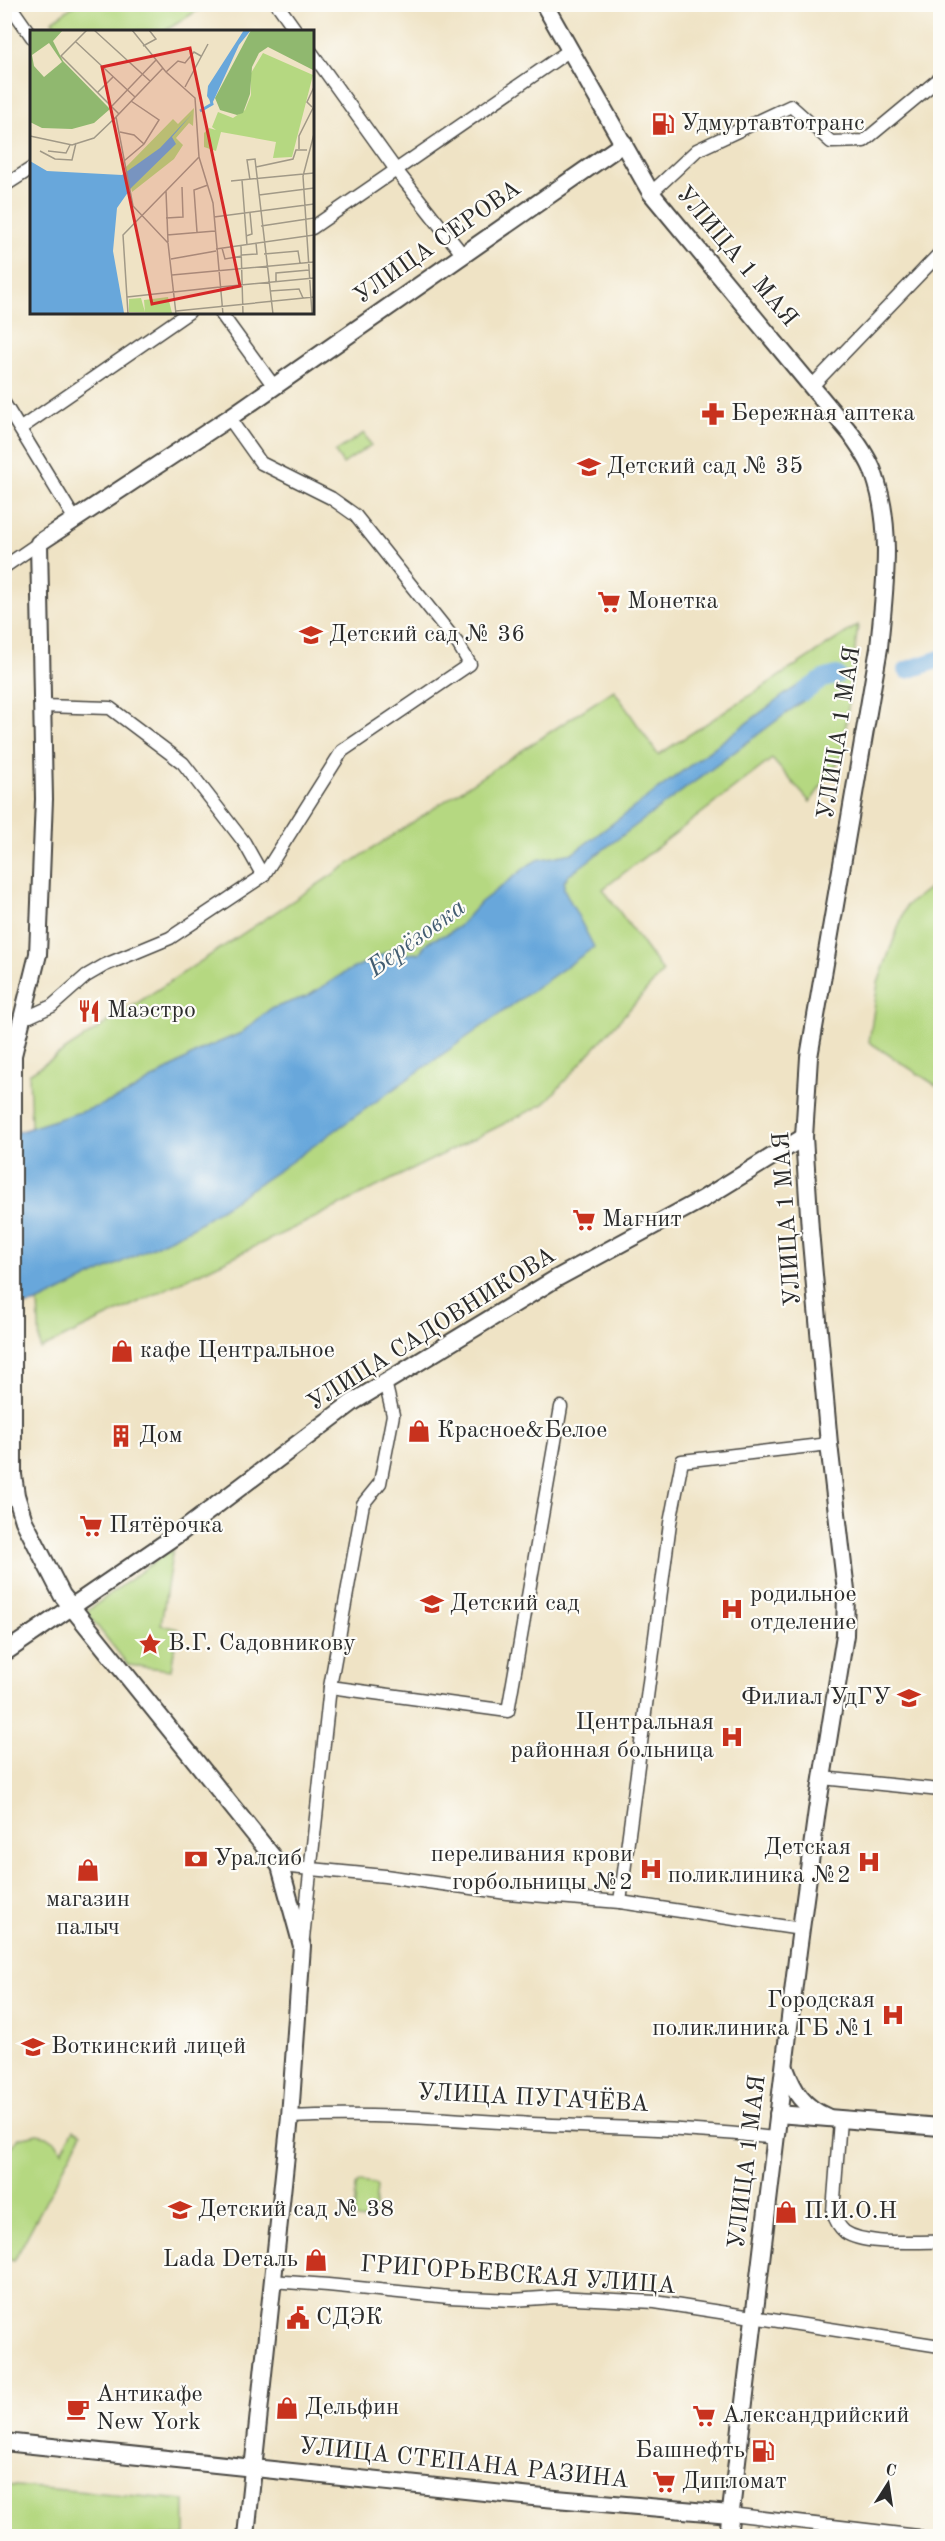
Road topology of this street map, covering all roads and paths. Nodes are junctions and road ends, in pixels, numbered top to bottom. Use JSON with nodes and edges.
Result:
{"nodes":[{"id":1,"x":9,"y":4,"type":"edge"},
{"id":2,"x":277,"y":4,"type":"edge"},
{"id":3,"x":544,"y":4,"type":"edge"},
{"id":4,"x":296,"y":30,"type":"edge"},
{"id":5,"x":30,"y":34,"type":"edge"},
{"id":6,"x":570,"y":50,"type":"junction"},
{"id":7,"x":314,"y":56,"type":"edge"},
{"id":8,"x":940,"y":78,"type":"edge"},
{"id":9,"x":624,"y":143,"type":"junction"},
{"id":10,"x":30,"y":169,"type":"edge"},
{"id":11,"x":396,"y":170,"type":"junction"},
{"id":12,"x":4,"y":186,"type":"edge"},
{"id":13,"x":651,"y":193,"type":"junction"},
{"id":14,"x":314,"y":227,"type":"edge"},
{"id":15,"x":940,"y":253,"type":"edge"},
{"id":16,"x":463,"y":255,"type":"junction"},
{"id":17,"x":186,"y":314,"type":"edge"},
{"id":18,"x":221,"y":314,"type":"edge"},
{"id":19,"x":273,"y":385,"type":"junction"},
{"id":20,"x":812,"y":386,"type":"junction"},
{"id":21,"x":4,"y":403,"type":"edge"},
{"id":22,"x":229,"y":418,"type":"junction"},
{"id":23,"x":21,"y":428,"type":"junction"},
{"id":24,"x":74,"y":518,"type":"junction"},
{"id":25,"x":39,"y":543,"type":"junction"},
{"id":26,"x":4,"y":567,"type":"edge"},
{"id":27,"x":42,"y":706,"type":"junction"},
{"id":28,"x":263,"y":876,"type":"junction"},
{"id":29,"x":24,"y":1016,"type":"junction"},
{"id":30,"x":804,"y":1137,"type":"junction"},
{"id":31,"x":385,"y":1382,"type":"junction"},
{"id":32,"x":561,"y":1407,"type":"dead end"},
{"id":33,"x":829,"y":1444,"type":"junction"},
{"id":34,"x":72,"y":1608,"type":"junction"},
{"id":35,"x":4,"y":1653,"type":"edge"},
{"id":36,"x":330,"y":1688,"type":"junction"},
{"id":37,"x":822,"y":1778,"type":"junction"},
{"id":38,"x":940,"y":1790,"type":"edge"},
{"id":39,"x":280,"y":1866,"type":"junction"},
{"id":40,"x":310,"y":1869,"type":"junction"},
{"id":41,"x":620,"y":1902,"type":"junction"},
{"id":42,"x":801,"y":1929,"type":"junction"},
{"id":43,"x":302,"y":1946,"type":"junction"},
{"id":44,"x":784,"y":2064,"type":"junction"},
{"id":45,"x":778,"y":2114,"type":"junction"},
{"id":46,"x":290,"y":2117,"type":"junction"},
{"id":47,"x":836,"y":2120,"type":"junction"},
{"id":48,"x":940,"y":2127,"type":"edge"},
{"id":49,"x":774,"y":2138,"type":"junction"},
{"id":50,"x":940,"y":2242,"type":"edge"},
{"id":51,"x":271,"y":2281,"type":"junction"},
{"id":52,"x":753,"y":2318,"type":"junction"},
{"id":53,"x":940,"y":2346,"type":"edge"},
{"id":54,"x":4,"y":2442,"type":"edge"},
{"id":55,"x":253,"y":2467,"type":"junction"},
{"id":56,"x":730,"y":2514,"type":"junction"},
{"id":57,"x":246,"y":2536,"type":"edge"},
{"id":58,"x":728,"y":2536,"type":"edge"},
{"id":59,"x":918,"y":2536,"type":"edge"}],
"edges":[{"from":1,"to":5,"type":"street"},
{"from":2,"to":4,"type":"street"},
{"from":3,"to":6,"type":"main road","name":"УЛИЦА 1 МАЯ"},
{"from":6,"to":9,"type":"main road","name":"УЛИЦА 1 МАЯ"},
{"from":6,"to":11,"type":"street"},
{"from":7,"to":11,"type":"street"},
{"from":8,"to":13,"type":"street"},
{"from":9,"to":13,"type":"main road","name":"УЛИЦА 1 МАЯ"},
{"from":9,"to":16,"type":"main road","name":"УЛИЦА СЕРОВА"},
{"from":10,"to":12,"type":"street"},
{"from":11,"to":14,"type":"street"},
{"from":11,"to":16,"type":"street"},
{"from":13,"to":20,"type":"main road","name":"УЛИЦА 1 МАЯ"},
{"from":15,"to":20,"type":"street"},
{"from":16,"to":19,"type":"main road","name":"УЛИЦА СЕРОВА"},
{"from":17,"to":23,"type":"street"},
{"from":18,"to":19,"type":"street"},
{"from":19,"to":22,"type":"main road","name":"УЛИЦА СЕРОВА"},
{"from":20,"to":30,"type":"main road","name":"УЛИЦА 1 МАЯ"},
{"from":21,"to":23,"type":"street"},
{"from":22,"to":24,"type":"main road","name":"УЛИЦА СЕРОВА"},
{"from":22,"to":28,"type":"street"},
{"from":23,"to":24,"type":"street"},
{"from":24,"to":25,"type":"main road","name":"УЛИЦА СЕРОВА"},
{"from":25,"to":26,"type":"street","name":"УЛИЦА СЕРОВА"},
{"from":25,"to":27,"type":"main road"},
{"from":27,"to":28,"type":"street"},
{"from":27,"to":29,"type":"main road"},
{"from":28,"to":29,"type":"street"},
{"from":29,"to":34,"type":"main road"},
{"from":30,"to":31,"type":"main road","name":"УЛИЦА САДОВНИКОВА"},
{"from":30,"to":33,"type":"main road","name":"УЛИЦА 1 МАЯ"},
{"from":31,"to":34,"type":"main road","name":"УЛИЦА САДОВНИКОВА"},
{"from":31,"to":36,"type":"street"},
{"from":32,"to":36,"type":"street"},
{"from":33,"to":37,"type":"main road","name":"УЛИЦА 1 МАЯ"},
{"from":33,"to":41,"type":"street"},
{"from":34,"to":35,"type":"main road","name":"УЛИЦА САДОВНИКОВА"},
{"from":34,"to":39,"type":"main road"},
{"from":36,"to":40,"type":"street"},
{"from":37,"to":38,"type":"street"},
{"from":37,"to":42,"type":"main road","name":"УЛИЦА 1 МАЯ"},
{"from":39,"to":40,"type":"street"},
{"from":39,"to":43,"type":"main road"},
{"from":40,"to":41,"type":"street"},
{"from":40,"to":43,"type":"street"},
{"from":41,"to":42,"type":"street"},
{"from":42,"to":44,"type":"main road","name":"УЛИЦА 1 МАЯ"},
{"from":43,"to":46,"type":"main road"},
{"from":44,"to":45,"type":"main road","name":"УЛИЦА 1 МАЯ"},
{"from":44,"to":47,"type":"main road"},
{"from":45,"to":47,"type":"main road"},
{"from":45,"to":49,"type":"main road","name":"УЛИЦА 1 МАЯ"},
{"from":46,"to":49,"type":"street","name":"УЛИЦА ПУГАЧЁВА"},
{"from":46,"to":51,"type":"main road"},
{"from":47,"to":48,"type":"main road"},
{"from":47,"to":50,"type":"street"},
{"from":49,"to":52,"type":"main road","name":"УЛИЦА 1 МАЯ"},
{"from":51,"to":52,"type":"street","name":"ГРИГОРЬЕВСКАЯ УЛИЦА"},
{"from":51,"to":55,"type":"main road"},
{"from":52,"to":53,"type":"street","name":"ГРИГОРЬЕВСКАЯ УЛИЦА"},
{"from":52,"to":56,"type":"main road","name":"УЛИЦА 1 МАЯ"},
{"from":54,"to":55,"type":"main road","name":"УЛИЦА СТЕПАНА РАЗИНА"},
{"from":55,"to":56,"type":"main road","name":"УЛИЦА СТЕПАНА РАЗИНА"},
{"from":55,"to":57,"type":"main road"},
{"from":56,"to":58,"type":"main road","name":"УЛИЦА 1 МАЯ"},
{"from":56,"to":59,"type":"street","name":"УЛИЦА СТЕПАНА РАЗИНА"}]}
